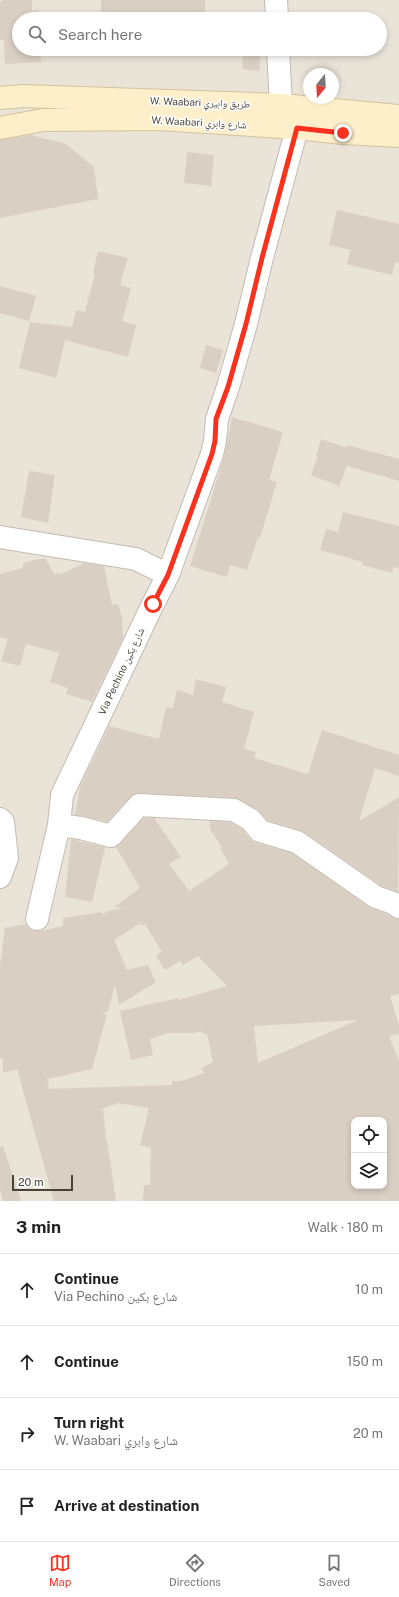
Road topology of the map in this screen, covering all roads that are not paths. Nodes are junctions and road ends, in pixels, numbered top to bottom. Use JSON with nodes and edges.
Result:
{"nodes":[{"id":1,"x":276,"y":0,"type":"edge"},
{"id":2,"x":277,"y":12,"type":"edge"},
{"id":3,"x":278,"y":56,"type":"edge"},
{"id":4,"x":0,"y":98,"type":"edge"},
{"id":5,"x":281,"y":105,"type":"junction"},
{"id":6,"x":399,"y":116,"type":"edge"},
{"id":7,"x":0,"y":128,"type":"edge"},
{"id":8,"x":297,"y":128,"type":"junction"},
{"id":9,"x":399,"y":136,"type":"edge"},
{"id":10,"x":0,"y":537,"type":"edge"},
{"id":11,"x":168,"y":575,"type":"junction"},
{"id":12,"x":0,"y":819,"type":"edge"},
{"id":13,"x":59,"y":825,"type":"junction"},
{"id":14,"x":0,"y":877,"type":"edge"},
{"id":15,"x":399,"y":907,"type":"edge"},
{"id":16,"x":37,"y":919,"type":"dead end"}],
"edges":[{"from":1,"to":2,"type":"street"},
{"from":3,"to":5,"type":"street"},
{"from":4,"to":5,"type":"main road","name":"W. Waabari طريق وابيري"},
{"from":5,"to":6,"type":"main road","name":"W. Waabari طريق وابيري"},
{"from":7,"to":8,"type":"main road","name":"W. Waabari شارع وابري"},
{"from":8,"to":9,"type":"main road","name":"W. Waabari شارع وابري"},
{"from":8,"to":11,"type":"street","name":"Via Pechino شارع بكين"},
{"from":10,"to":11,"type":"street"},
{"from":11,"to":13,"type":"street","name":"Via Pechino شارع بكين"},
{"from":12,"to":14,"type":"street"},
{"from":13,"to":15,"type":"street"},
{"from":13,"to":16,"type":"street","name":"Via Pechino شارع بكين"}]}
